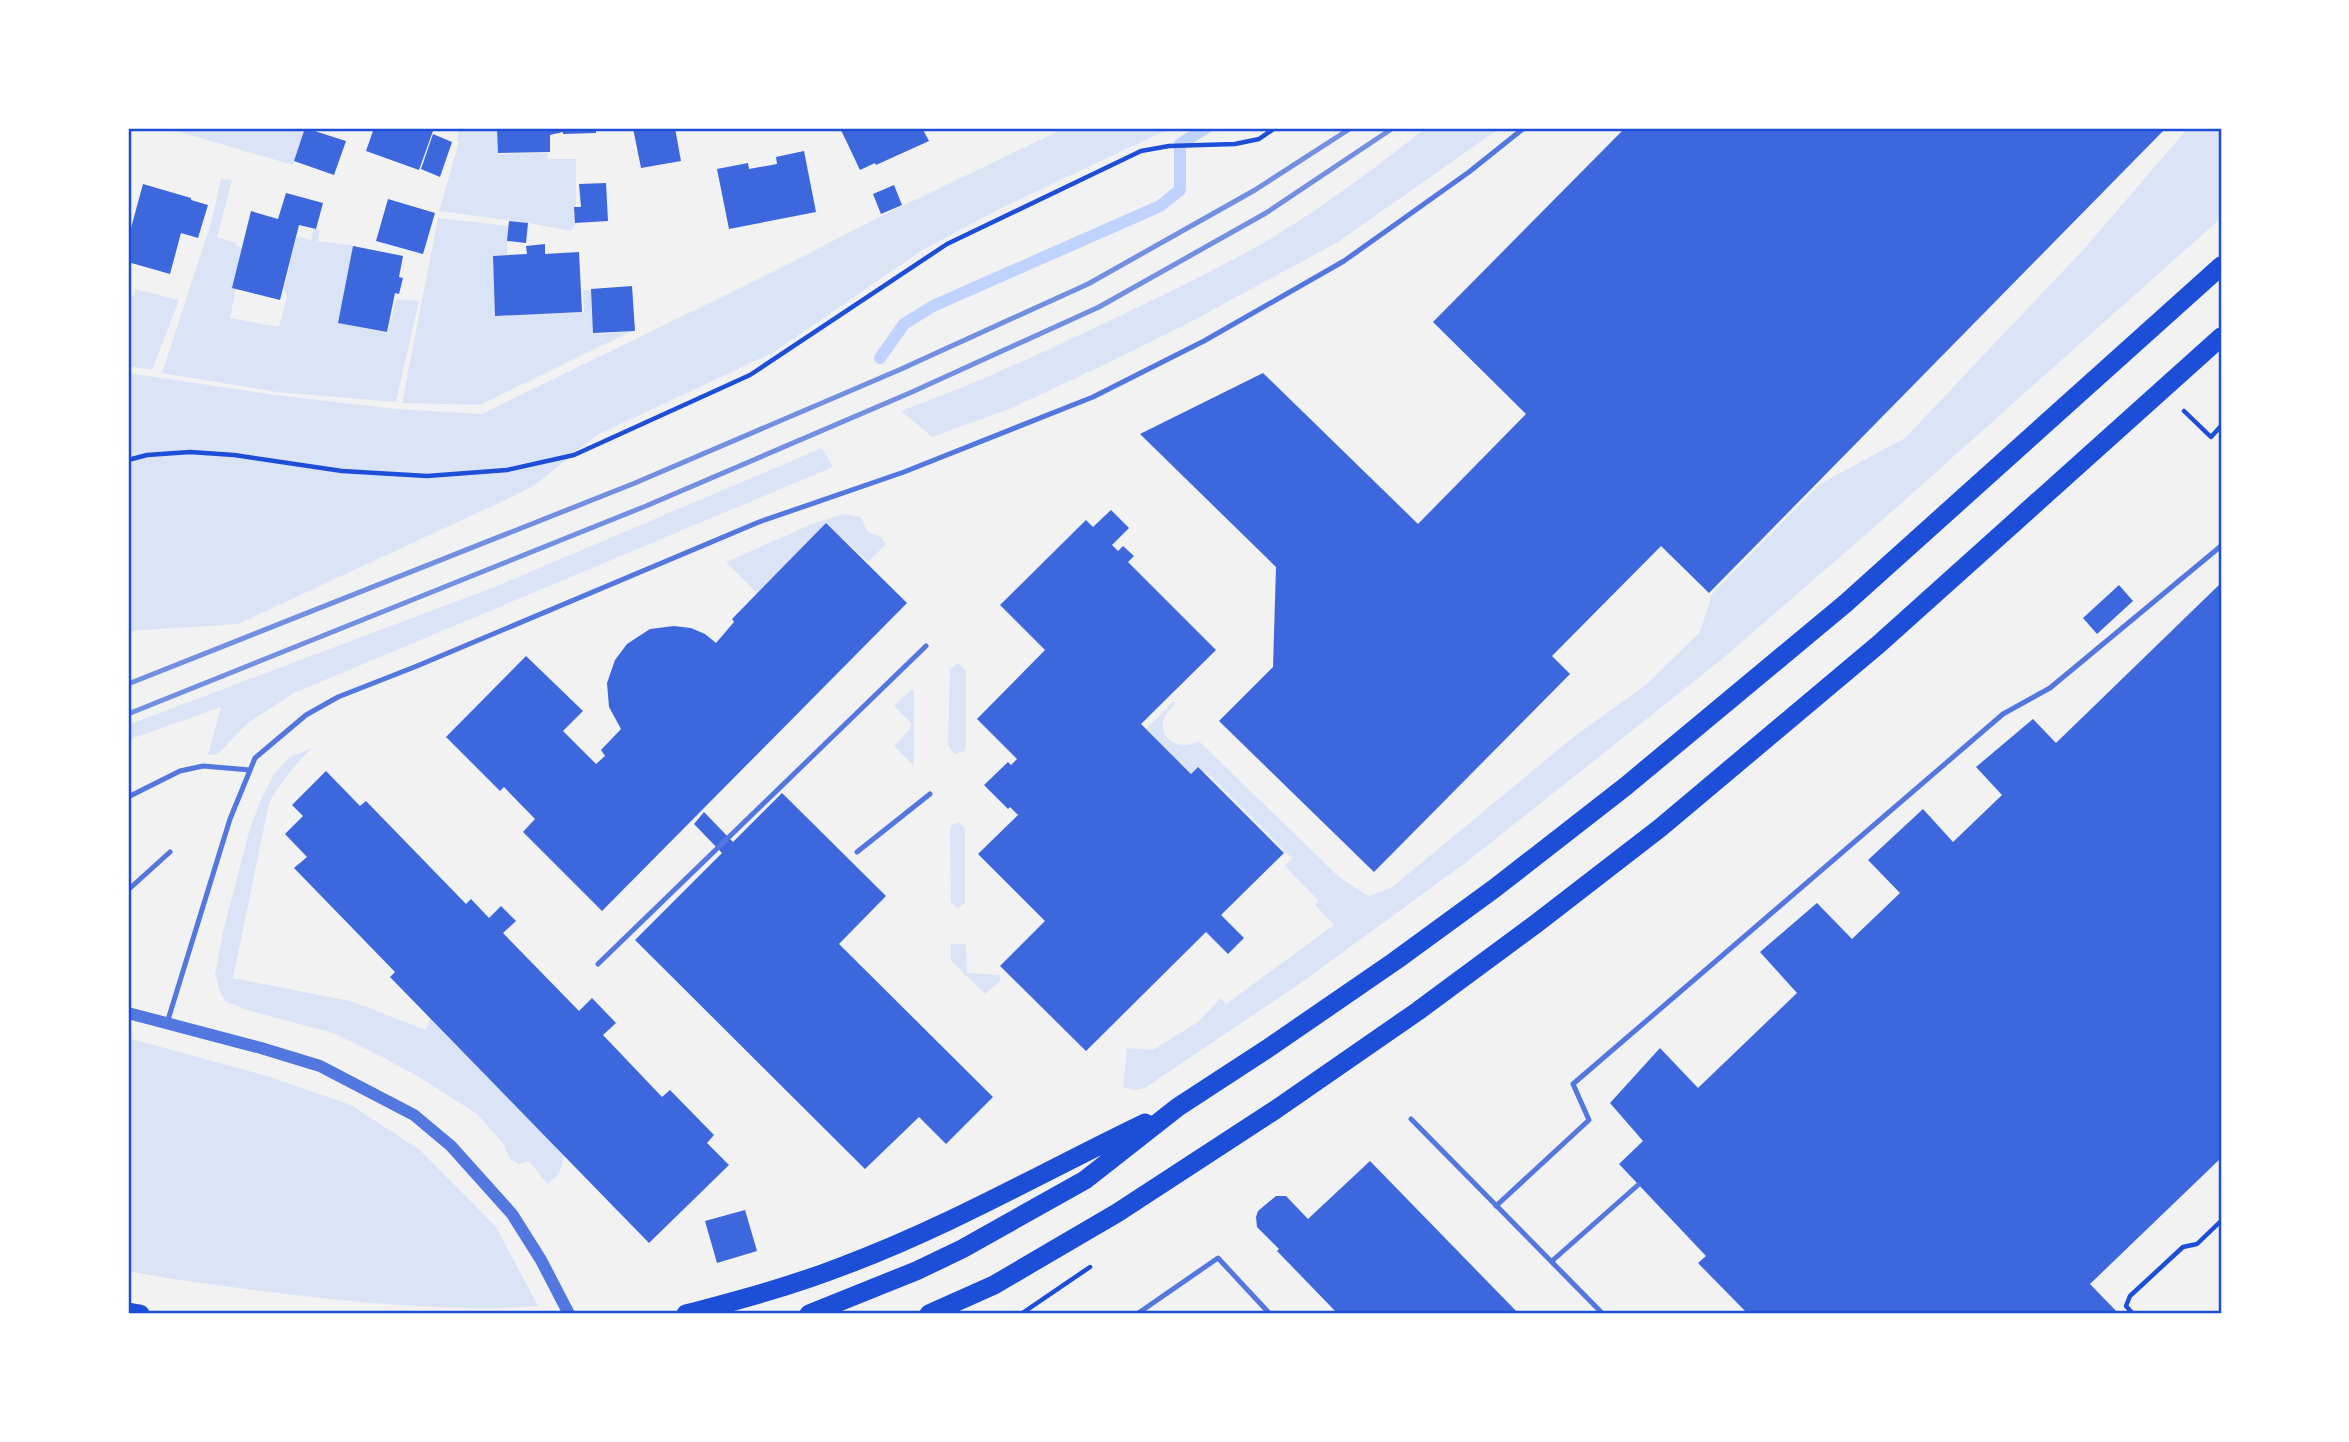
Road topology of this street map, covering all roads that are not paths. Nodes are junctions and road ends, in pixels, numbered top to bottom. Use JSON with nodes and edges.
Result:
{"nodes":[{"id":1,"x":1524,"y":128,"type":"edge"},
{"id":2,"x":2221,"y":267,"type":"edge"},
{"id":3,"x":2221,"y":337,"type":"edge"},
{"id":4,"x":2221,"y":546,"type":"edge"},
{"id":5,"x":926,"y":646,"type":"dead end"},
{"id":6,"x":250,"y":769,"type":"junction"},
{"id":7,"x":930,"y":794,"type":"dead end"},
{"id":8,"x":128,"y":797,"type":"edge"},
{"id":9,"x":170,"y":852,"type":"dead end"},
{"id":10,"x":857,"y":852,"type":"dead end"},
{"id":11,"x":128,"y":890,"type":"edge"},
{"id":12,"x":598,"y":964,"type":"dead end"},
{"id":13,"x":128,"y":1013,"type":"edge"},
{"id":14,"x":167,"y":1023,"type":"junction"},
{"id":15,"x":1178,"y":1107,"type":"junction"},
{"id":16,"x":1411,"y":1119,"type":"dead end"},
{"id":17,"x":1638,"y":1185,"type":"dead end"},
{"id":18,"x":1496,"y":1206,"type":"junction"},
{"id":19,"x":1552,"y":1261,"type":"junction"},
{"id":20,"x":128,"y":1312,"type":"edge"},
{"id":21,"x":140,"y":1314,"type":"edge"},
{"id":22,"x":569,"y":1314,"type":"edge"},
{"id":23,"x":686,"y":1314,"type":"edge"},
{"id":24,"x":809,"y":1314,"type":"edge"},
{"id":25,"x":929,"y":1314,"type":"edge"},
{"id":26,"x":1137,"y":1314,"type":"edge"},
{"id":27,"x":1270,"y":1314,"type":"edge"},
{"id":28,"x":1603,"y":1314,"type":"edge"}],
"edges":[{"from":1,"to":6,"type":"lane"},
{"from":2,"to":15,"type":"highway"},
{"from":3,"to":25,"type":"highway"},
{"from":4,"to":18,"type":"lane"},
{"from":5,"to":12,"type":"lane"},
{"from":6,"to":8,"type":"lane"},
{"from":6,"to":14,"type":"lane"},
{"from":7,"to":10,"type":"lane"},
{"from":9,"to":11,"type":"lane"},
{"from":13,"to":14,"type":"street"},
{"from":14,"to":22,"type":"street"},
{"from":15,"to":23,"type":"highway"},
{"from":15,"to":24,"type":"highway"},
{"from":16,"to":18,"type":"lane"},
{"from":17,"to":19,"type":"lane"},
{"from":18,"to":19,"type":"lane"},
{"from":19,"to":28,"type":"lane"},
{"from":20,"to":21,"type":"highway"},
{"from":26,"to":27,"type":"lane"}]}
